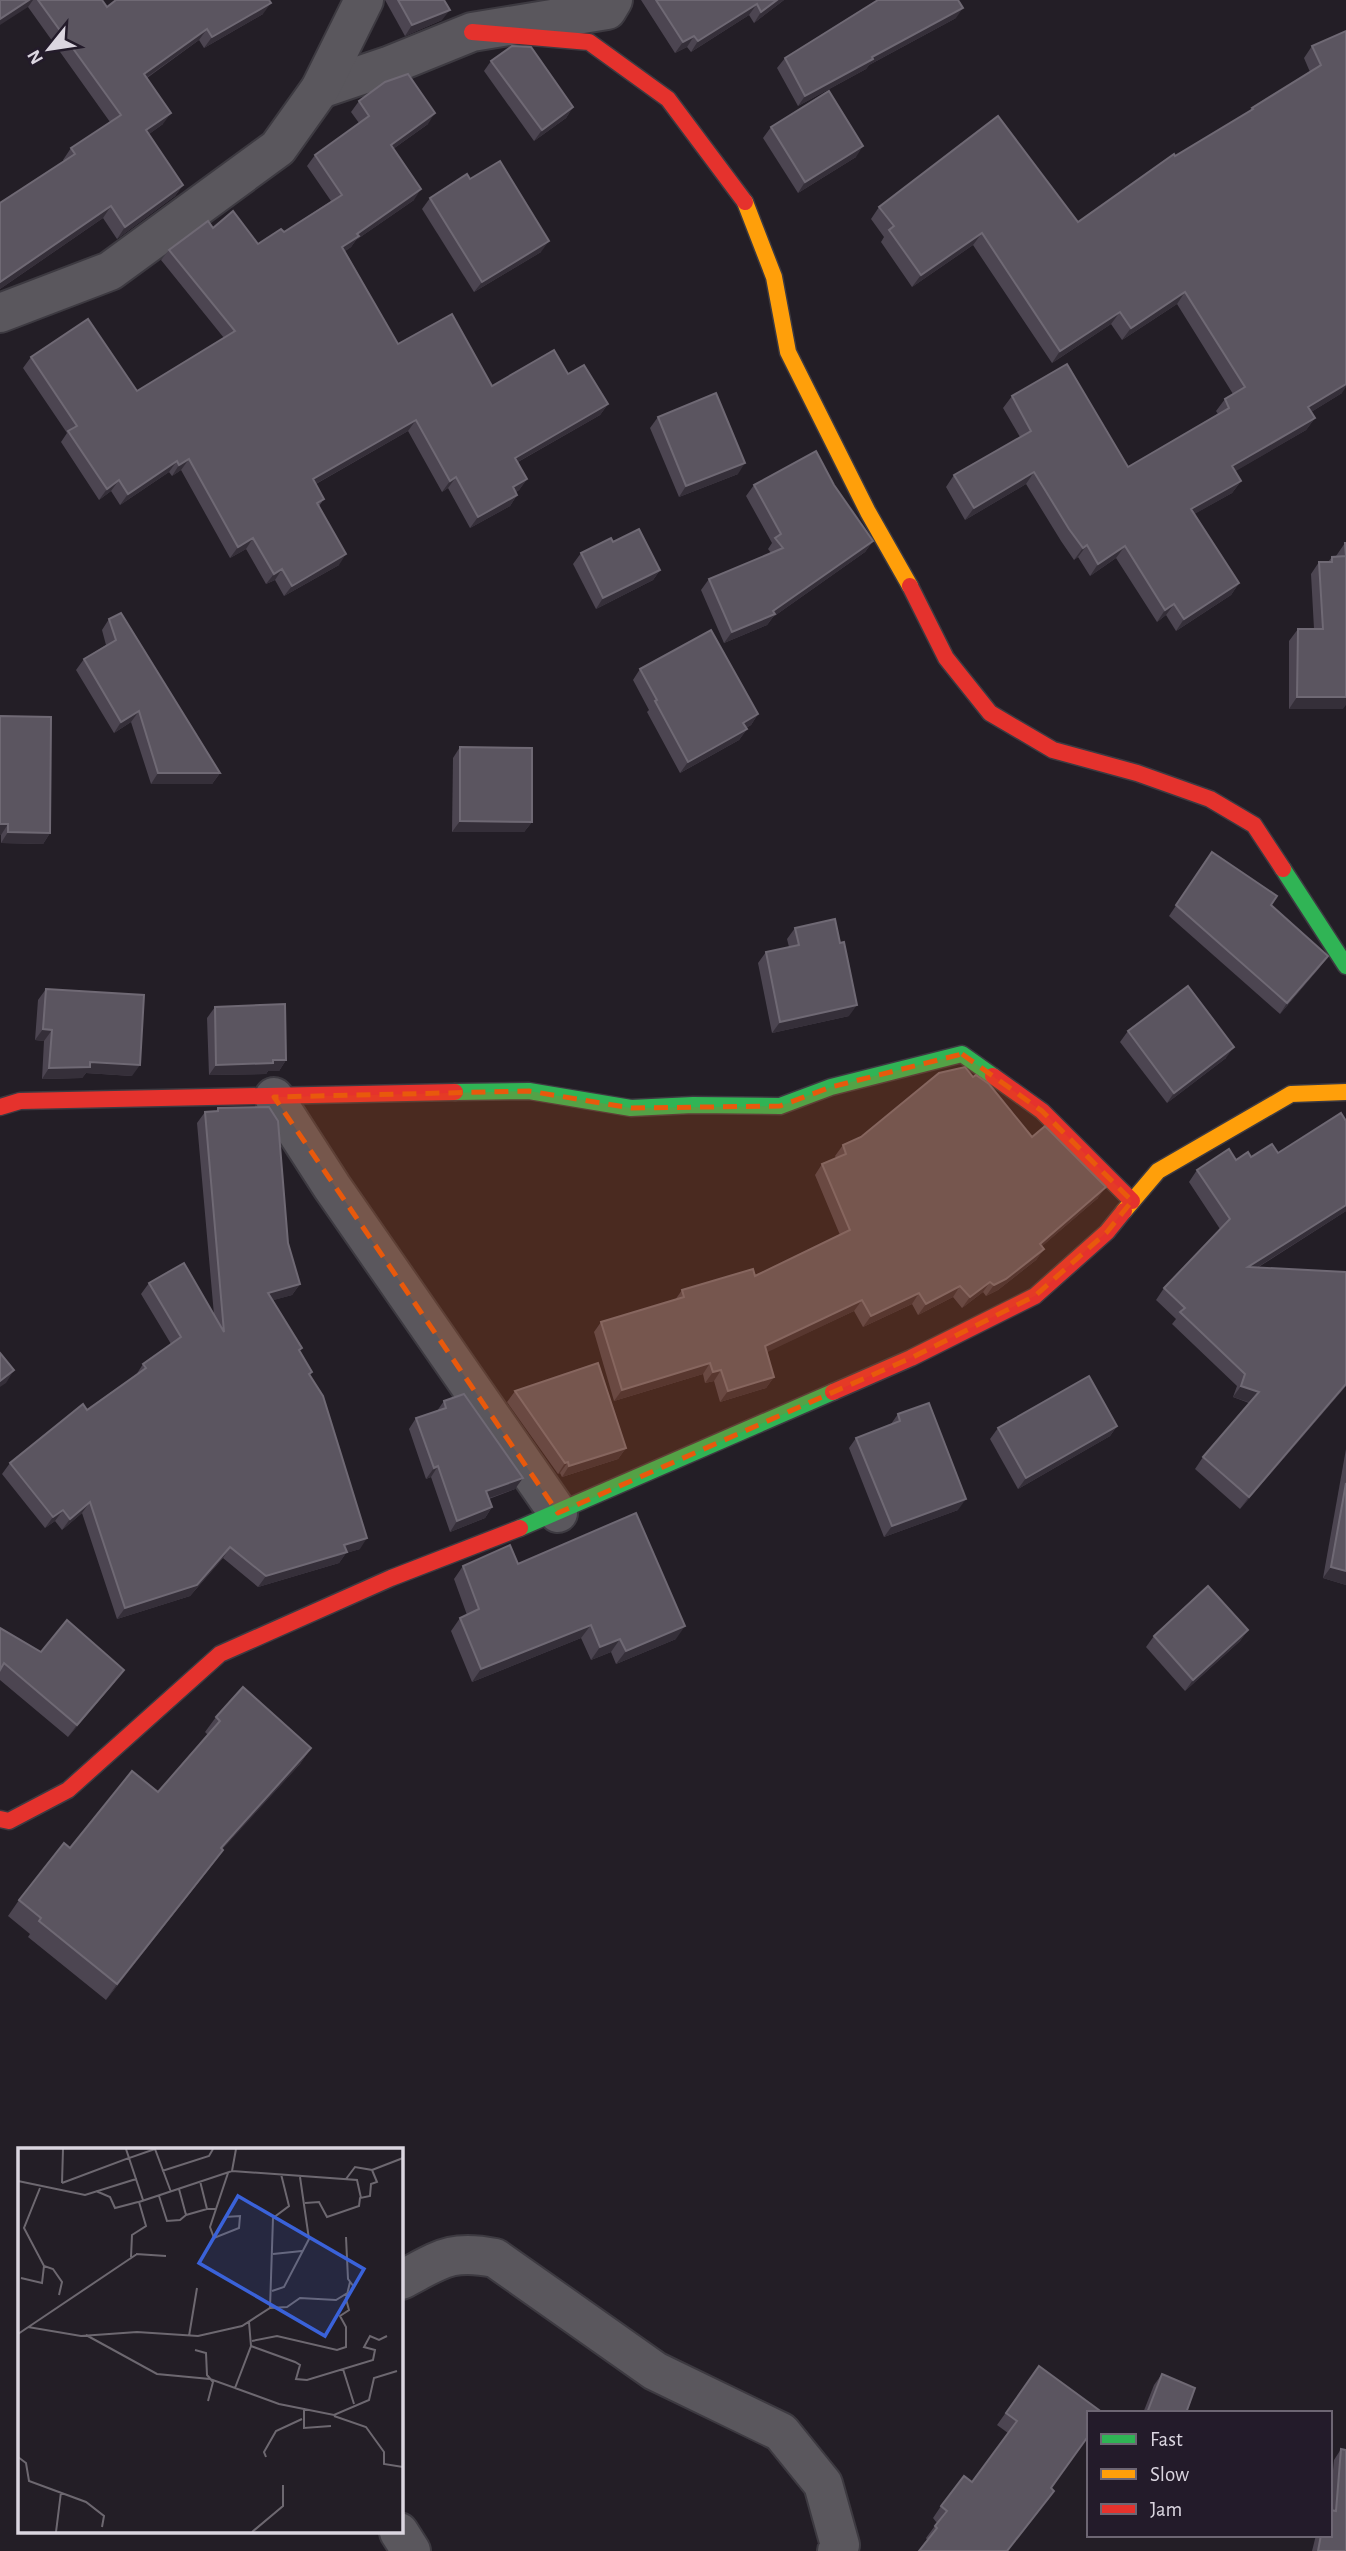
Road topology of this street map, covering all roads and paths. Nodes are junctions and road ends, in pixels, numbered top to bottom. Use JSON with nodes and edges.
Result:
{"nodes":[{"id":1,"x":364,"y":0,"type":"edge"},
{"id":2,"x":613,"y":0,"type":"edge"},
{"id":3,"x":472,"y":32,"type":"junction"},
{"id":4,"x":320,"y":89,"type":"junction"},
{"id":5,"x":0,"y":313,"type":"edge"},
{"id":6,"x":1346,"y":966,"type":"edge"},
{"id":7,"x":1346,"y":1092,"type":"edge"},
{"id":8,"x":274,"y":1097,"type":"junction"},
{"id":9,"x":0,"y":1107,"type":"edge"},
{"id":10,"x":1132,"y":1201,"type":"junction"},
{"id":11,"x":558,"y":1513,"type":"junction"},
{"id":12,"x":0,"y":1819,"type":"edge"},
{"id":13,"x":402,"y":2280,"type":"edge"},
{"id":14,"x":400,"y":2534,"type":"edge"},
{"id":15,"x":411,"y":2551,"type":"edge"},
{"id":16,"x":836,"y":2551,"type":"edge"}],
"edges":[{"from":1,"to":4,"type":"street"},
{"from":2,"to":3,"type":"street"},
{"from":3,"to":4,"type":"street"},
{"from":3,"to":6,"type":"street"},
{"from":4,"to":5,"type":"street"},
{"from":7,"to":10,"type":"street"},
{"from":8,"to":9,"type":"street"},
{"from":8,"to":10,"type":"street"},
{"from":8,"to":11,"type":"street"},
{"from":10,"to":11,"type":"street"},
{"from":11,"to":12,"type":"street"},
{"from":13,"to":16,"type":"street"},
{"from":14,"to":15,"type":"street"}]}
